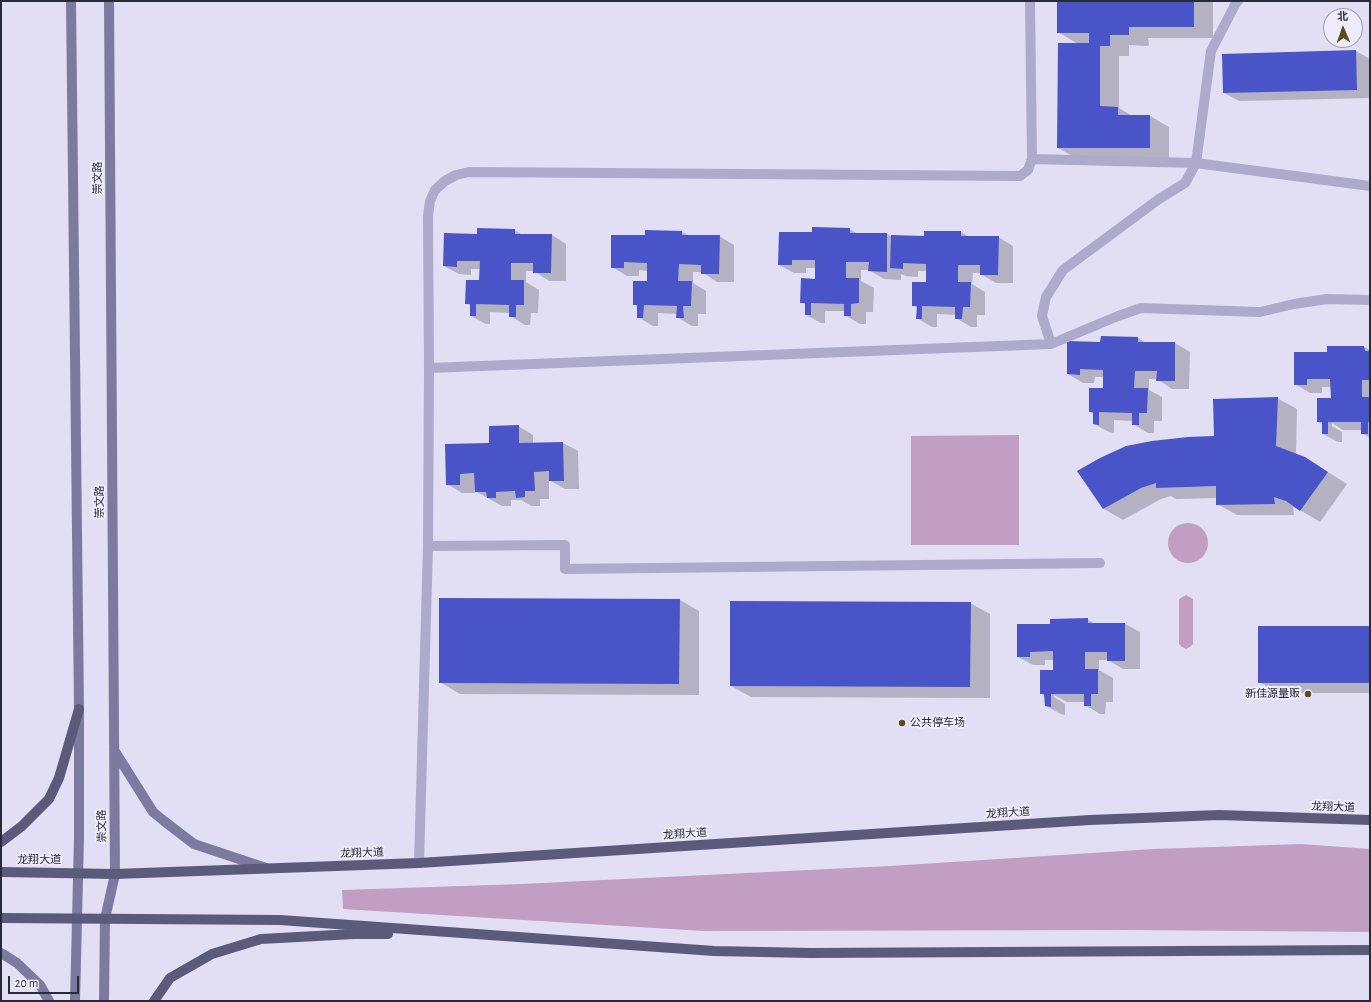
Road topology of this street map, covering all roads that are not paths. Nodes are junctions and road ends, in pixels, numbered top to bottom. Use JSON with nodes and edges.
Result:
{"nodes":[{"id":1,"x":71,"y":1,"type":"edge"},
{"id":2,"x":109,"y":1,"type":"edge"},
{"id":3,"x":1030,"y":1,"type":"edge"},
{"id":4,"x":1238,"y":1,"type":"edge"},
{"id":5,"x":1032,"y":159,"type":"junction"},
{"id":6,"x":1196,"y":163,"type":"junction"},
{"id":7,"x":1370,"y":186,"type":"edge"},
{"id":8,"x":1370,"y":300,"type":"edge"},
{"id":9,"x":1050,"y":344,"type":"junction"},
{"id":10,"x":429,"y":368,"type":"junction"},
{"id":11,"x":428,"y":546,"type":"junction"},
{"id":12,"x":1100,"y":563,"type":"dead end"},
{"id":13,"x":79,"y":709,"type":"junction"},
{"id":14,"x":114,"y":749,"type":"junction"},
{"id":15,"x":1370,"y":820,"type":"edge"},
{"id":16,"x":1,"y":842,"type":"edge"},
{"id":17,"x":419,"y":862,"type":"junction"},
{"id":18,"x":270,"y":869,"type":"junction"},
{"id":19,"x":1,"y":872,"type":"edge"},
{"id":20,"x":78,"y":873,"type":"junction"},
{"id":21,"x":115,"y":874,"type":"junction"},
{"id":22,"x":1,"y":918,"type":"edge"},
{"id":23,"x":77,"y":918,"type":"junction"},
{"id":24,"x":105,"y":919,"type":"junction"},
{"id":25,"x":468,"y":934,"type":"junction"},
{"id":26,"x":1370,"y":950,"type":"edge"},
{"id":27,"x":1,"y":953,"type":"edge"},
{"id":28,"x":49,"y":1001,"type":"edge"},
{"id":29,"x":75,"y":1001,"type":"edge"},
{"id":30,"x":104,"y":1001,"type":"edge"},
{"id":31,"x":154,"y":1001,"type":"edge"}],
"edges":[{"from":1,"to":13,"type":"main road","name":"崇文路"},
{"from":2,"to":14,"type":"main road","name":"崇文路"},
{"from":3,"to":5,"type":"lane"},
{"from":4,"to":6,"type":"lane"},
{"from":5,"to":6,"type":"lane"},
{"from":5,"to":10,"type":"lane"},
{"from":6,"to":7,"type":"lane"},
{"from":6,"to":9,"type":"lane"},
{"from":8,"to":9,"type":"lane"},
{"from":9,"to":10,"type":"lane"},
{"from":10,"to":11,"type":"lane"},
{"from":11,"to":12,"type":"lane"},
{"from":11,"to":17,"type":"lane"},
{"from":13,"to":16,"type":"main road"},
{"from":13,"to":20,"type":"main road","name":"崇文路"},
{"from":14,"to":18,"type":"main road"},
{"from":14,"to":21,"type":"main road","name":"崇文路"},
{"from":15,"to":17,"type":"main road","name":"龙翔大道"},
{"from":17,"to":18,"type":"main road","name":"龙翔大道"},
{"from":18,"to":21,"type":"main road","name":"龙翔大道"},
{"from":19,"to":20,"type":"main road","name":"龙翔大道"},
{"from":20,"to":21,"type":"main road","name":"龙翔大道"},
{"from":20,"to":23,"type":"main road","name":"崇文路"},
{"from":21,"to":24,"type":"main road","name":"崇文路"},
{"from":22,"to":23,"type":"main road"},
{"from":23,"to":24,"type":"main road"},
{"from":23,"to":29,"type":"main road","name":"崇文路"},
{"from":24,"to":25,"type":"main road"},
{"from":24,"to":30,"type":"main road","name":"崇文路"},
{"from":25,"to":26,"type":"main road"},
{"from":25,"to":31,"type":"main road"},
{"from":27,"to":28,"type":"main road"}]}
